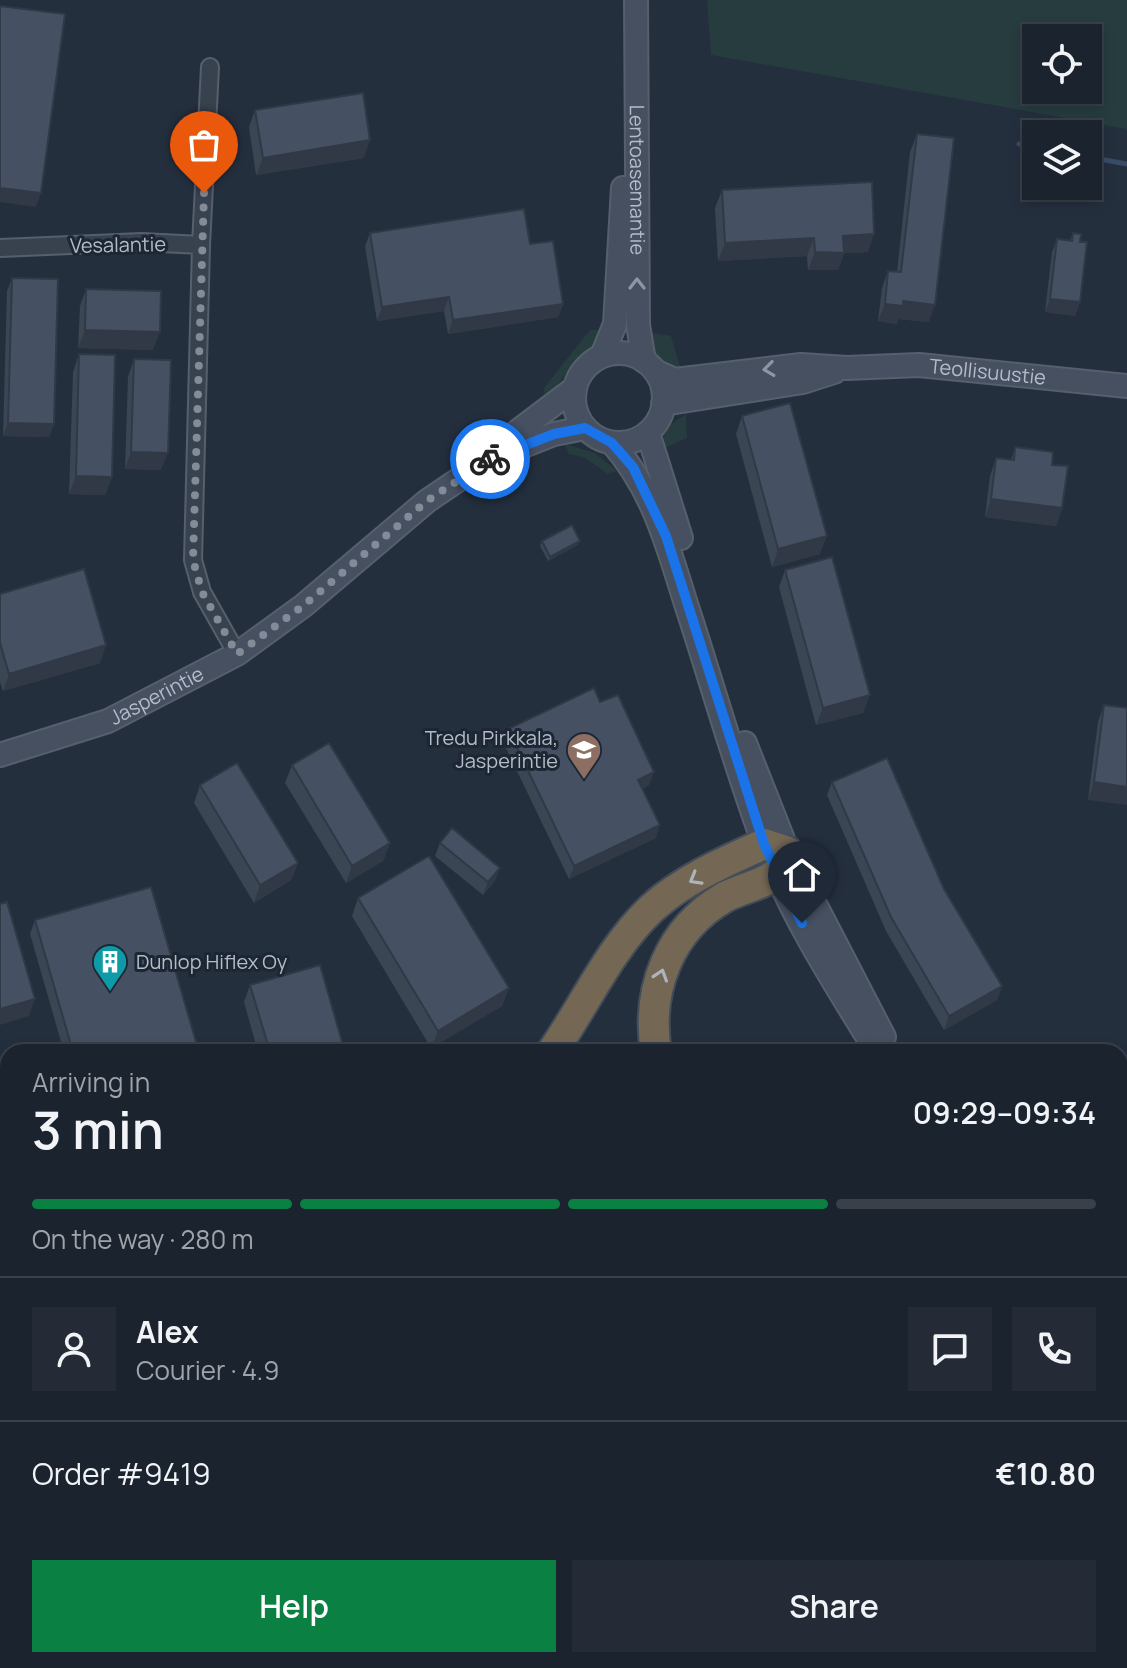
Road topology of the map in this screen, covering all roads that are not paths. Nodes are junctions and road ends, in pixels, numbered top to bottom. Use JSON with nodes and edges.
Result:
{"nodes":[{"id":1,"x":621,"y":0,"type":"edge"},
{"id":2,"x":636,"y":0,"type":"edge"},
{"id":3,"x":210,"y":67,"type":"dead end"},
{"id":4,"x":201,"y":245,"type":"junction"},
{"id":5,"x":0,"y":248,"type":"edge"},
{"id":6,"x":602,"y":356,"type":"junction"},
{"id":7,"x":650,"y":366,"type":"junction"},
{"id":8,"x":847,"y":368,"type":"junction"},
{"id":9,"x":1127,"y":386,"type":"edge"},
{"id":10,"x":575,"y":388,"type":"junction"},
{"id":11,"x":663,"y":404,"type":"junction"},
{"id":12,"x":585,"y":428,"type":"junction"},
{"id":13,"x":648,"y":433,"type":"junction"},
{"id":14,"x":612,"y":443,"type":"junction"},
{"id":15,"x":489,"y":459,"type":"junction"},
{"id":16,"x":237,"y":654,"type":"junction"},
{"id":17,"x":0,"y":755,"type":"edge"},
{"id":18,"x":776,"y":857,"type":"junction"},
{"id":19,"x":557,"y":1044,"type":"edge"},
{"id":20,"x":655,"y":1044,"type":"edge"},
{"id":21,"x":872,"y":1044,"type":"edge"},
{"id":22,"x":887,"y":1044,"type":"edge"}],
"edges":[{"from":1,"to":6,"type":"main road","name":"Lentoasemantie"},
{"from":7,"to":2,"type":"main road","name":"Lentoasemantie","one_way":true},
{"from":3,"to":4,"type":"street"},
{"from":4,"to":5,"type":"street","name":"Vesalantie"},
{"from":4,"to":16,"type":"street"},
{"from":6,"to":7,"type":"main road"},
{"from":6,"to":10,"type":"main road"},
{"from":8,"to":7,"type":"main road","name":"Teollisuustie","one_way":true},
{"from":7,"to":11,"type":"main road"},
{"from":8,"to":9,"type":"main road","name":"Teollisuustie"},
{"from":8,"to":11,"type":"main road","name":"Teollisuustie"},
{"from":10,"to":12,"type":"main road"},
{"from":10,"to":15,"type":"main road","name":"Jasperintie"},
{"from":11,"to":13,"type":"main road"},
{"from":12,"to":14,"type":"main road"},
{"from":12,"to":15,"type":"main road","name":"Jasperintie"},
{"from":13,"to":14,"type":"main road"},
{"from":13,"to":18,"type":"main road"},
{"from":14,"to":18,"type":"main road"},
{"from":15,"to":16,"type":"main road","name":"Jasperintie"},
{"from":16,"to":17,"type":"main road","name":"Jasperintie"},
{"from":18,"to":19,"type":"highway","one_way":true},
{"from":20,"to":18,"type":"highway","one_way":true},
{"from":18,"to":21,"type":"main road"},
{"from":18,"to":22,"type":"main road"}]}
